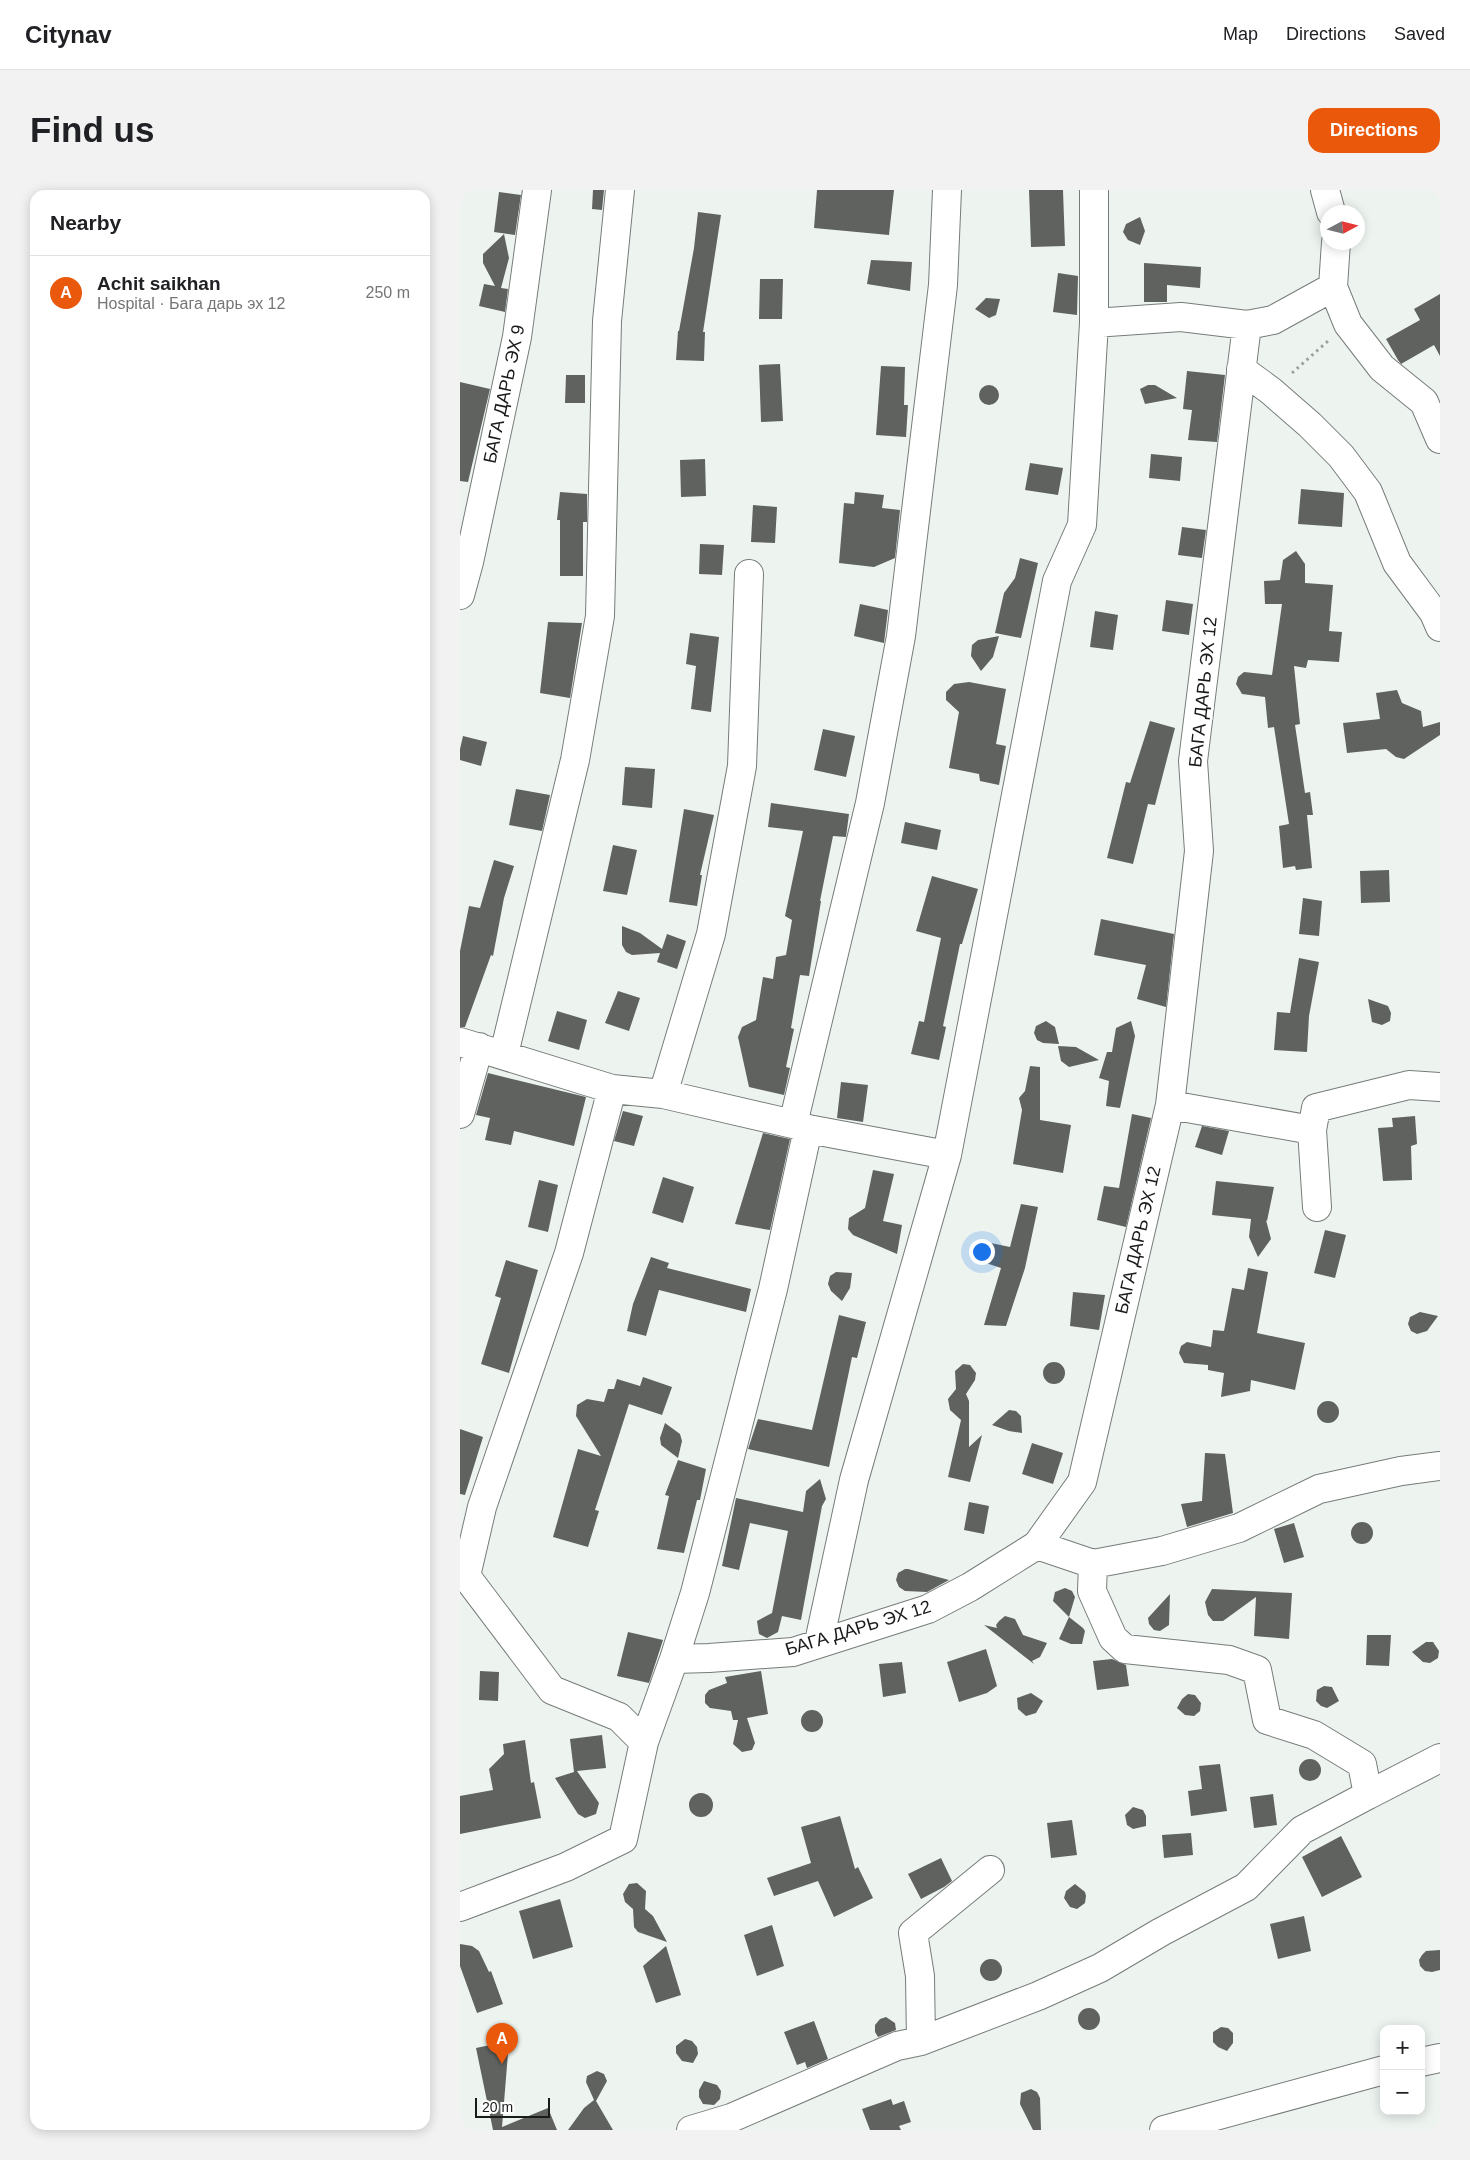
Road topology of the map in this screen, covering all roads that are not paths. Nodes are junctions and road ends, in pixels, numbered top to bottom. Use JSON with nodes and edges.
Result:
{"nodes":[{"id":1,"x":537,"y":190,"type":"edge"},
{"id":2,"x":620,"y":190,"type":"edge"},
{"id":3,"x":946,"y":190,"type":"edge"},
{"id":4,"x":1094,"y":190,"type":"edge"},
{"id":5,"x":1325,"y":190,"type":"edge"},
{"id":6,"x":1329,"y":205,"type":"edge"},
{"id":7,"x":1335,"y":250,"type":"edge"},
{"id":8,"x":1332,"y":287,"type":"junction"},
{"id":9,"x":1094,"y":323,"type":"junction"},
{"id":10,"x":1248,"y":325,"type":"junction"},
{"id":11,"x":1241,"y":369,"type":"junction"},
{"id":12,"x":1440,"y":439,"type":"edge"},
{"id":13,"x":749,"y":574,"type":"dead end"},
{"id":14,"x":460,"y":595,"type":"edge"},
{"id":15,"x":1440,"y":627,"type":"edge"},
{"id":16,"x":481,"y":1048,"type":"edge"},
{"id":17,"x":1440,"y":1087,"type":"edge"},
{"id":18,"x":612,"y":1089,"type":"junction"},
{"id":19,"x":663,"y":1094,"type":"junction"},
{"id":20,"x":1170,"y":1105,"type":"junction"},
{"id":21,"x":460,"y":1114,"type":"edge"},
{"id":22,"x":800,"y":1126,"type":"junction"},
{"id":23,"x":1312,"y":1130,"type":"junction"},
{"id":24,"x":947,"y":1155,"type":"junction"},
{"id":25,"x":1317,"y":1207,"type":"dead end"},
{"id":26,"x":1440,"y":1466,"type":"edge"},
{"id":27,"x":1038,"y":1545,"type":"junction"},
{"id":28,"x":1093,"y":1564,"type":"junction"},
{"id":29,"x":819,"y":1642,"type":"junction"},
{"id":30,"x":674,"y":1658,"type":"junction"},
{"id":31,"x":644,"y":1742,"type":"junction"},
{"id":32,"x":1440,"y":1758,"type":"edge"},
{"id":33,"x":1440,"y":1771,"type":"edge"},
{"id":34,"x":1408,"y":1774,"type":"junction"},
{"id":35,"x":1368,"y":1795,"type":"junction"},
{"id":36,"x":990,"y":1870,"type":"dead end"},
{"id":37,"x":460,"y":1907,"type":"edge"},
{"id":38,"x":921,"y":2041,"type":"junction"},
{"id":39,"x":1440,"y":2058,"type":"edge"},
{"id":40,"x":1425,"y":2061,"type":"edge"},
{"id":41,"x":1380,"y":2071,"type":"edge"},
{"id":42,"x":691,"y":2130,"type":"edge"},
{"id":43,"x":1164,"y":2130,"type":"edge"}],
"edges":[{"from":1,"to":14,"type":"street","name":"БАГА ДАРЬ ЭХ 9"},
{"from":2,"to":16,"type":"street"},
{"from":3,"to":22,"type":"street"},
{"from":4,"to":9,"type":"street"},
{"from":5,"to":6,"type":"street"},
{"from":7,"to":8,"type":"street"},
{"from":8,"to":10,"type":"street"},
{"from":8,"to":12,"type":"street"},
{"from":9,"to":10,"type":"street"},
{"from":9,"to":24,"type":"street"},
{"from":10,"to":11,"type":"street","name":"БАГА ДАРЬ ЭХ 12"},
{"from":11,"to":15,"type":"street"},
{"from":11,"to":20,"type":"street","name":"БАГА ДАРЬ ЭХ 12"},
{"from":13,"to":19,"type":"street"},
{"from":16,"to":18,"type":"street"},
{"from":16,"to":21,"type":"street"},
{"from":17,"to":23,"type":"street"},
{"from":18,"to":19,"type":"street"},
{"from":18,"to":31,"type":"street"},
{"from":19,"to":22,"type":"street"},
{"from":20,"to":23,"type":"street"},
{"from":20,"to":27,"type":"street","name":"БАГА ДАРЬ ЭХ 12"},
{"from":22,"to":24,"type":"street"},
{"from":22,"to":30,"type":"street"},
{"from":23,"to":25,"type":"street"},
{"from":24,"to":29,"type":"street"},
{"from":26,"to":28,"type":"street"},
{"from":27,"to":28,"type":"street"},
{"from":27,"to":29,"type":"street","name":"БАГА ДАРЬ ЭХ 12"},
{"from":28,"to":35,"type":"street"},
{"from":29,"to":30,"type":"street","name":"БАГА ДАРЬ ЭХ 12"},
{"from":30,"to":31,"type":"street"},
{"from":31,"to":37,"type":"street"},
{"from":32,"to":34,"type":"street"},
{"from":33,"to":34,"type":"street"},
{"from":34,"to":35,"type":"street"},
{"from":35,"to":38,"type":"street"},
{"from":36,"to":38,"type":"street"},
{"from":38,"to":42,"type":"street"},
{"from":39,"to":40,"type":"street"},
{"from":41,"to":43,"type":"street"}]}
